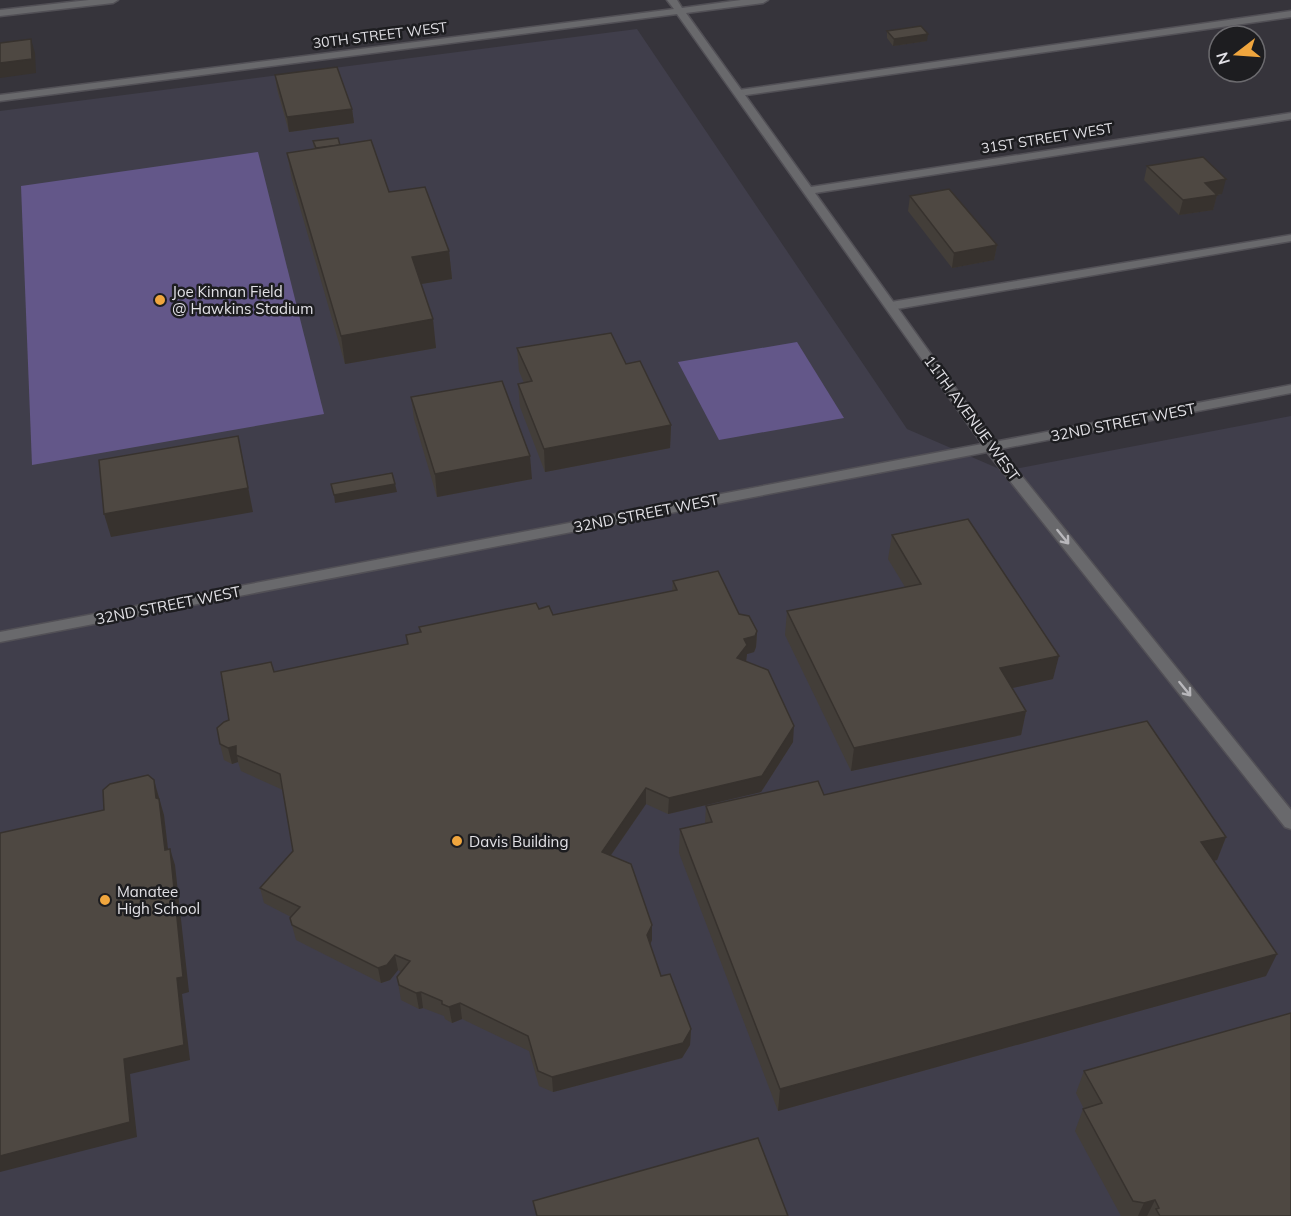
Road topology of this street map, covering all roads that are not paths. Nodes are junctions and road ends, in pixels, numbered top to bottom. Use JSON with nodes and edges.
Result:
{"nodes":[{"id":1,"x":113,"y":0,"type":"edge"},
{"id":2,"x":672,"y":0,"type":"edge"},
{"id":3,"x":763,"y":0,"type":"edge"},
{"id":4,"x":680,"y":11,"type":"junction"},
{"id":5,"x":0,"y":13,"type":"edge"},
{"id":6,"x":1291,"y":14,"type":"edge"},
{"id":7,"x":739,"y":93,"type":"junction"},
{"id":8,"x":0,"y":98,"type":"edge"},
{"id":9,"x":1291,"y":116,"type":"edge"},
{"id":10,"x":808,"y":190,"type":"junction"},
{"id":11,"x":1291,"y":238,"type":"edge"},
{"id":12,"x":891,"y":306,"type":"junction"},
{"id":13,"x":1291,"y":389,"type":"edge"},
{"id":14,"x":991,"y":447,"type":"junction"},
{"id":15,"x":0,"y":637,"type":"edge"},
{"id":16,"x":1291,"y":822,"type":"edge"}],
"edges":[{"from":1,"to":5,"type":"street"},
{"from":2,"to":4,"type":"street","name":"11TH AVENUE WEST"},
{"from":3,"to":4,"type":"street","name":"30TH STREET WEST"},
{"from":4,"to":7,"type":"street","name":"11TH AVENUE WEST"},
{"from":4,"to":8,"type":"street","name":"30TH STREET WEST"},
{"from":6,"to":7,"type":"street"},
{"from":7,"to":10,"type":"street","name":"11TH AVENUE WEST"},
{"from":9,"to":10,"type":"street","name":"31ST STREET WEST"},
{"from":10,"to":12,"type":"street","name":"11TH AVENUE WEST"},
{"from":11,"to":12,"type":"street"},
{"from":12,"to":14,"type":"street","name":"11TH AVENUE WEST"},
{"from":13,"to":14,"type":"street","name":"32ND STREET WEST"},
{"from":14,"to":15,"type":"street","name":"32ND STREET WEST"},
{"from":14,"to":16,"type":"street","name":"11TH AVENUE WEST","one_way":true}]}
